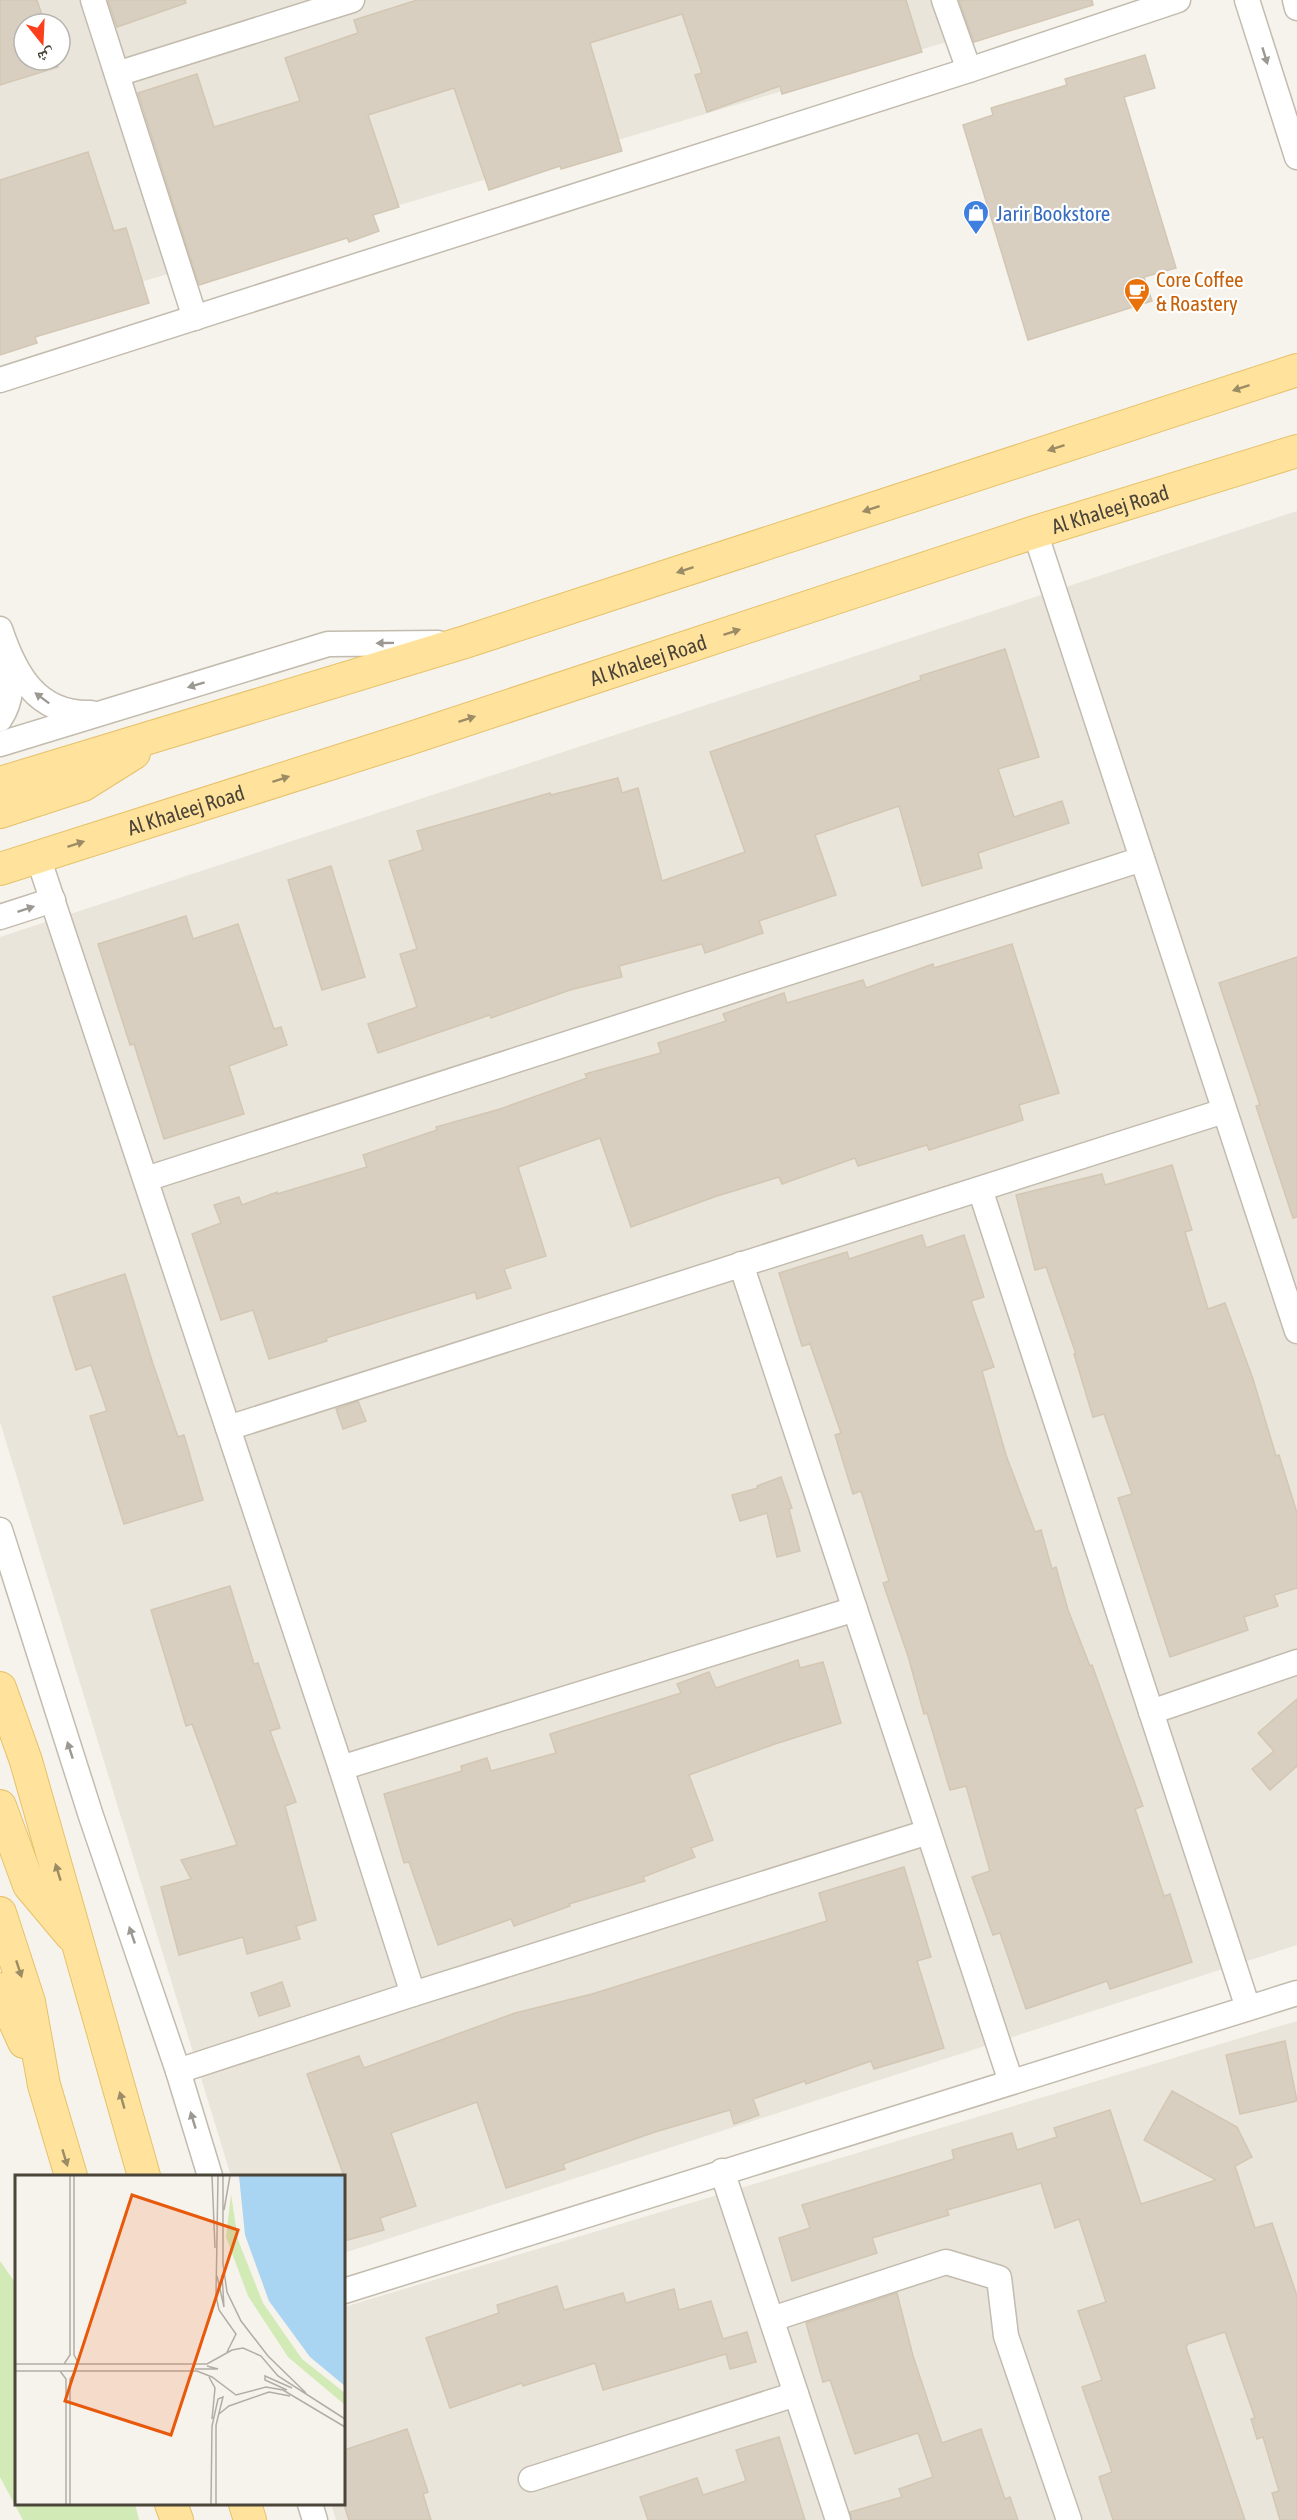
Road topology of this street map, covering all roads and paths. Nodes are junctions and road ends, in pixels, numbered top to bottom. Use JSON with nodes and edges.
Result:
{"nodes":[{"id":1,"x":93,"y":0,"type":"edge"},
{"id":2,"x":352,"y":0,"type":"edge"},
{"id":3,"x":944,"y":0,"type":"edge"},
{"id":4,"x":1178,"y":0,"type":"edge"},
{"id":5,"x":1247,"y":0,"type":"edge"},
{"id":6,"x":1294,"y":0,"type":"edge"},
{"id":7,"x":1297,"y":8,"type":"edge"},
{"id":8,"x":969,"y":70,"type":"junction"},
{"id":9,"x":117,"y":74,"type":"junction"},
{"id":10,"x":1295,"y":147,"type":"edge"},
{"id":11,"x":195,"y":318,"type":"junction"},
{"id":12,"x":1297,"y":353,"type":"edge"},
{"id":13,"x":1287,"y":373,"type":"edge"},
{"id":14,"x":0,"y":380,"type":"edge"},
{"id":15,"x":1289,"y":459,"type":"edge"},
{"id":16,"x":1035,"y":532,"type":"junction"},
{"id":17,"x":0,"y":629,"type":"edge"},
{"id":18,"x":465,"y":642,"type":"junction"},
{"id":19,"x":8,"y":652,"type":"junction"},
{"id":20,"x":117,"y":710,"type":"junction"},
{"id":21,"x":0,"y":719,"type":"edge"},
{"id":22,"x":174,"y":730,"type":"junction"},
{"id":23,"x":0,"y":744,"type":"edge"},
{"id":24,"x":0,"y":783,"type":"edge"},
{"id":25,"x":0,"y":812,"type":"edge"},
{"id":26,"x":38,"y":857,"type":"junction"},
{"id":27,"x":1142,"y":859,"type":"junction"},
{"id":28,"x":0,"y":862,"type":"edge"},
{"id":29,"x":0,"y":869,"type":"edge"},
{"id":30,"x":53,"y":900,"type":"junction"},
{"id":31,"x":0,"y":917,"type":"edge"},
{"id":32,"x":1224,"y":1110,"type":"junction"},
{"id":33,"x":146,"y":1179,"type":"junction"},
{"id":34,"x":980,"y":1189,"type":"junction"},
{"id":35,"x":741,"y":1264,"type":"junction"},
{"id":36,"x":1297,"y":1331,"type":"edge"},
{"id":37,"x":228,"y":1428,"type":"junction"},
{"id":38,"x":0,"y":1530,"type":"edge"},
{"id":39,"x":855,"y":1609,"type":"junction"},
{"id":40,"x":1297,"y":1662,"type":"edge"},
{"id":41,"x":0,"y":1688,"type":"edge"},
{"id":42,"x":1151,"y":1712,"type":"junction"},
{"id":43,"x":341,"y":1768,"type":"junction"},
{"id":44,"x":0,"y":1806,"type":"edge"},
{"id":45,"x":928,"y":1832,"type":"junction"},
{"id":46,"x":0,"y":1913,"type":"edge"},
{"id":47,"x":78,"y":1943,"type":"junction"},
{"id":48,"x":0,"y":1989,"type":"edge"},
{"id":49,"x":1297,"y":1993,"type":"edge"},
{"id":50,"x":413,"y":1994,"type":"junction"},
{"id":51,"x":1248,"y":2008,"type":"junction"},
{"id":52,"x":178,"y":2071,"type":"junction"},
{"id":53,"x":1011,"y":2082,"type":"junction"},
{"id":54,"x":44,"y":2085,"type":"junction"},
{"id":55,"x":722,"y":2171,"type":"junction"},
{"id":56,"x":71,"y":2175,"type":"edge"},
{"id":57,"x":144,"y":2175,"type":"edge"},
{"id":58,"x":210,"y":2175,"type":"edge"},
{"id":59,"x":345,"y":2291,"type":"edge"},
{"id":60,"x":772,"y":2319,"type":"junction"},
{"id":61,"x":796,"y":2394,"type":"junction"},
{"id":62,"x":531,"y":2479,"type":"dead end"},
{"id":63,"x":171,"y":2505,"type":"edge"},
{"id":64,"x":245,"y":2505,"type":"edge"},
{"id":65,"x":310,"y":2505,"type":"edge"},
{"id":66,"x":177,"y":2520,"type":"edge"},
{"id":67,"x":250,"y":2520,"type":"edge"},
{"id":68,"x":315,"y":2520,"type":"edge"},
{"id":69,"x":838,"y":2520,"type":"edge"},
{"id":70,"x":1069,"y":2520,"type":"edge"}],
"edges":[{"from":1,"to":9,"type":"street"},
{"from":2,"to":9,"type":"street"},
{"from":3,"to":8,"type":"street"},
{"from":4,"to":8,"type":"street"},
{"from":5,"to":10,"type":"street","one_way":true},
{"from":6,"to":7,"type":"street"},
{"from":8,"to":11,"type":"street"},
{"from":9,"to":11,"type":"street"},
{"from":11,"to":14,"type":"street"},
{"from":12,"to":13,"type":"street"},
{"from":13,"to":18,"type":"main road","one_way":true},
{"from":15,"to":16,"type":"main road","name":"Al Khaleej Road"},
{"from":26,"to":16,"type":"main road","name":"Al Khaleej Road","one_way":true},
{"from":16,"to":27,"type":"street"},
{"from":17,"to":19,"type":"street"},
{"from":18,"to":20,"type":"street","one_way":true},
{"from":18,"to":22,"type":"main road"},
{"from":20,"to":19,"type":"street","one_way":true},
{"from":19,"to":21,"type":"street"},
{"from":20,"to":23,"type":"street"},
{"from":22,"to":24,"type":"main road"},
{"from":22,"to":25,"type":"main road"},
{"from":26,"to":28,"type":"main road"},
{"from":26,"to":29,"type":"main road","name":"Al Khaleej Road"},
{"from":26,"to":30,"type":"street"},
{"from":27,"to":32,"type":"street"},
{"from":27,"to":33,"type":"street"},
{"from":31,"to":30,"type":"street","one_way":true},
{"from":30,"to":33,"type":"street"},
{"from":32,"to":34,"type":"street"},
{"from":32,"to":36,"type":"street"},
{"from":33,"to":37,"type":"street"},
{"from":34,"to":35,"type":"street"},
{"from":34,"to":42,"type":"street"},
{"from":35,"to":37,"type":"street"},
{"from":35,"to":39,"type":"street"},
{"from":37,"to":43,"type":"street"},
{"from":52,"to":38,"type":"street","one_way":true},
{"from":39,"to":43,"type":"street"},
{"from":39,"to":45,"type":"street"},
{"from":40,"to":42,"type":"street"},
{"from":47,"to":41,"type":"main road","one_way":true},
{"from":42,"to":51,"type":"street"},
{"from":43,"to":50,"type":"street"},
{"from":44,"to":47,"type":"main road"},
{"from":45,"to":50,"type":"street"},
{"from":45,"to":53,"type":"street"},
{"from":46,"to":54,"type":"main road","one_way":true},
{"from":57,"to":47,"type":"main road","one_way":true},
{"from":48,"to":54,"type":"main road"},
{"from":49,"to":51,"type":"street"},
{"from":50,"to":52,"type":"street"},
{"from":51,"to":53,"type":"street"},
{"from":58,"to":52,"type":"street","one_way":true},
{"from":53,"to":55,"type":"street"},
{"from":54,"to":56,"type":"main road","one_way":true},
{"from":55,"to":59,"type":"street"},
{"from":55,"to":60,"type":"street"},
{"from":60,"to":61,"type":"street"},
{"from":60,"to":70,"type":"street"},
{"from":61,"to":62,"type":"street"},
{"from":61,"to":69,"type":"street"},
{"from":63,"to":66,"type":"main road"},
{"from":64,"to":67,"type":"main road"},
{"from":65,"to":68,"type":"street"}]}
